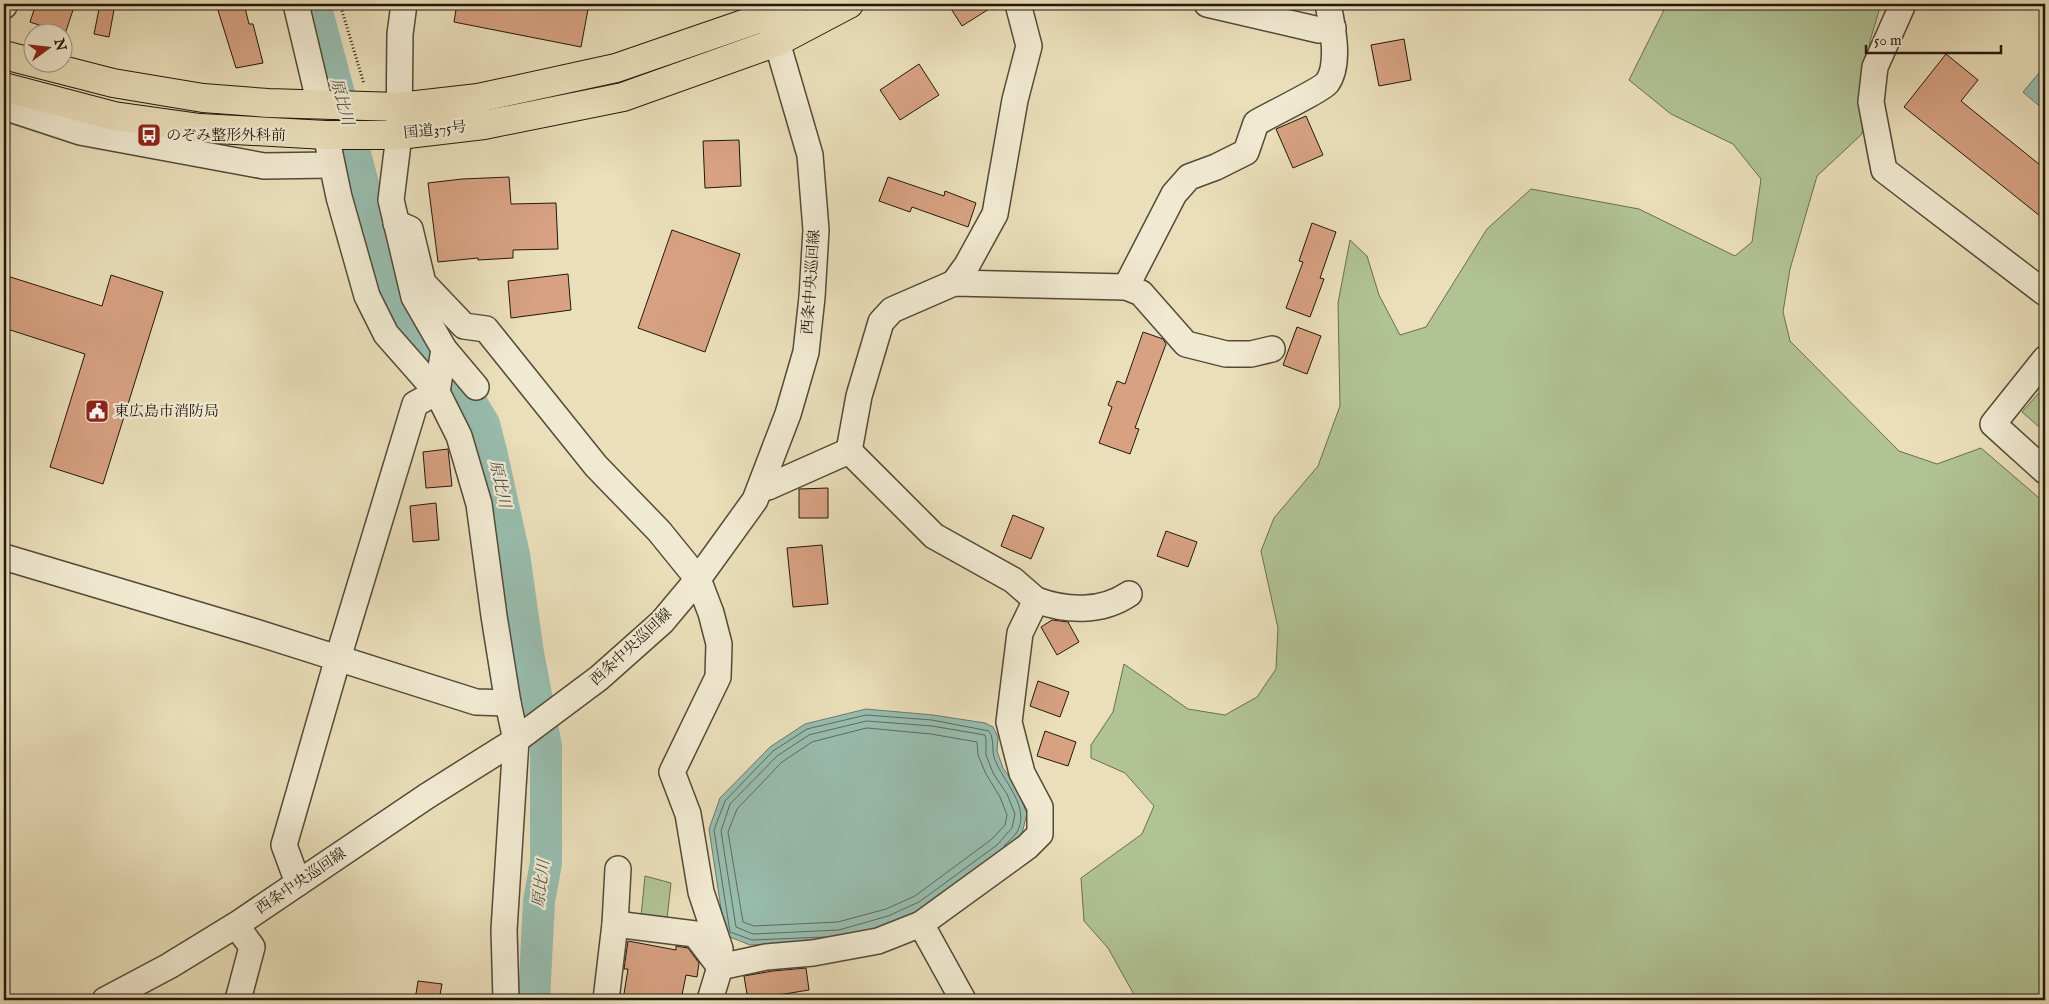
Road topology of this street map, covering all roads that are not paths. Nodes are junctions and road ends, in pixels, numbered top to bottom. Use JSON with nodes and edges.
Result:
{"nodes":[{"id":1,"x":296,"y":4,"type":"edge"},
{"id":2,"x":404,"y":4,"type":"edge"},
{"id":3,"x":794,"y":4,"type":"edge"},
{"id":4,"x":849,"y":4,"type":"edge"},
{"id":5,"x":1018,"y":4,"type":"edge"},
{"id":6,"x":1207,"y":4,"type":"edge"},
{"id":7,"x":1328,"y":4,"type":"edge"},
{"id":8,"x":1903,"y":4,"type":"edge"},
{"id":9,"x":764,"y":10,"type":"edge"},
{"id":10,"x":1332,"y":28,"type":"junction"},
{"id":11,"x":777,"y":42,"type":"junction"},
{"id":12,"x":4,"y":55,"type":"edge"},
{"id":13,"x":4,"y":86,"type":"edge"},
{"id":14,"x":268,"y":103,"type":"junction"},
{"id":15,"x":320,"y":105,"type":"junction"},
{"id":16,"x":4,"y":107,"type":"edge"},
{"id":17,"x":398,"y":107,"type":"junction"},
{"id":18,"x":267,"y":133,"type":"junction"},
{"id":19,"x":399,"y":134,"type":"junction"},
{"id":20,"x":326,"y":135,"type":"junction"},
{"id":21,"x":332,"y":165,"type":"junction"},
{"id":22,"x":264,"y":166,"type":"junction"},
{"id":23,"x":396,"y":223,"type":"junction"},
{"id":24,"x":954,"y":284,"type":"junction"},
{"id":25,"x":1126,"y":286,"type":"junction"},
{"id":26,"x":2045,"y":293,"type":"edge"},
{"id":27,"x":444,"y":349,"type":"junction"},
{"id":28,"x":1272,"y":349,"type":"dead end"},
{"id":29,"x":2045,"y":359,"type":"edge"},
{"id":30,"x":476,"y":387,"type":"dead end"},
{"id":31,"x":437,"y":392,"type":"junction"},
{"id":32,"x":849,"y":451,"type":"junction"},
{"id":33,"x":2045,"y":470,"type":"edge"},
{"id":34,"x":760,"y":488,"type":"junction"},
{"id":35,"x":4,"y":557,"type":"edge"},
{"id":36,"x":698,"y":579,"type":"junction"},
{"id":37,"x":1129,"y":594,"type":"dead end"},
{"id":38,"x":1036,"y":600,"type":"junction"},
{"id":39,"x":338,"y":658,"type":"junction"},
{"id":40,"x":508,"y":703,"type":"junction"},
{"id":41,"x":521,"y":736,"type":"junction"},
{"id":42,"x":618,"y":869,"type":"dead end"},
{"id":43,"x":298,"y":883,"type":"junction"},
{"id":44,"x":615,"y":924,"type":"junction"},
{"id":45,"x":921,"y":924,"type":"junction"},
{"id":46,"x":236,"y":925,"type":"junction"},
{"id":47,"x":720,"y":967,"type":"junction"},
{"id":48,"x":105,"y":1000,"type":"edge"},
{"id":49,"x":238,"y":1000,"type":"edge"},
{"id":50,"x":506,"y":1000,"type":"edge"},
{"id":51,"x":606,"y":1000,"type":"edge"},
{"id":52,"x":710,"y":1000,"type":"edge"},
{"id":53,"x":963,"y":1000,"type":"edge"}],
"edges":[{"from":1,"to":15,"type":"street"},
{"from":2,"to":17,"type":"street"},
{"from":3,"to":9,"type":"highway","name":"国道375号"},
{"from":4,"to":11,"type":"highway","name":"国道375号"},
{"from":5,"to":24,"type":"street"},
{"from":6,"to":10,"type":"street"},
{"from":7,"to":10,"type":"street"},
{"from":8,"to":26,"type":"street"},
{"from":9,"to":11,"type":"street","name":"西条中央巡回線"},
{"from":9,"to":17,"type":"highway","name":"国道375号"},
{"from":10,"to":25,"type":"street"},
{"from":11,"to":19,"type":"highway","name":"国道375号"},
{"from":11,"to":34,"type":"street","name":"西条中央巡回線"},
{"from":12,"to":14,"type":"highway","name":"国道375号"},
{"from":13,"to":18,"type":"highway","name":"国道375号"},
{"from":14,"to":15,"type":"highway","name":"国道375号"},
{"from":14,"to":18,"type":"street"},
{"from":15,"to":17,"type":"highway","name":"国道375号"},
{"from":16,"to":22,"type":"street"},
{"from":17,"to":19,"type":"street"},
{"from":18,"to":20,"type":"highway","name":"国道375号"},
{"from":18,"to":22,"type":"street"},
{"from":19,"to":20,"type":"highway","name":"国道375号"},
{"from":19,"to":23,"type":"street"},
{"from":20,"to":21,"type":"street"},
{"from":21,"to":22,"type":"street"},
{"from":21,"to":31,"type":"street"},
{"from":23,"to":27,"type":"street"},
{"from":23,"to":36,"type":"street"},
{"from":24,"to":25,"type":"street"},
{"from":24,"to":32,"type":"street"},
{"from":25,"to":28,"type":"street"},
{"from":27,"to":30,"type":"street"},
{"from":27,"to":31,"type":"street"},
{"from":29,"to":33,"type":"street"},
{"from":31,"to":39,"type":"street"},
{"from":31,"to":40,"type":"street"},
{"from":32,"to":34,"type":"street"},
{"from":32,"to":38,"type":"street"},
{"from":34,"to":36,"type":"street","name":"西条中央巡回線"},
{"from":35,"to":39,"type":"street"},
{"from":36,"to":41,"type":"street","name":"西条中央巡回線"},
{"from":36,"to":47,"type":"street"},
{"from":37,"to":38,"type":"street"},
{"from":38,"to":45,"type":"street"},
{"from":39,"to":40,"type":"street"},
{"from":39,"to":43,"type":"street"},
{"from":40,"to":41,"type":"street"},
{"from":41,"to":43,"type":"street","name":"西条中央巡回線"},
{"from":41,"to":50,"type":"street"},
{"from":42,"to":44,"type":"street"},
{"from":43,"to":46,"type":"street","name":"西条中央巡回線"},
{"from":44,"to":47,"type":"street"},
{"from":44,"to":51,"type":"street"},
{"from":45,"to":47,"type":"street"},
{"from":45,"to":53,"type":"street"},
{"from":46,"to":48,"type":"street","name":"西条中央巡回線"},
{"from":46,"to":49,"type":"street"},
{"from":47,"to":52,"type":"street"}]}
